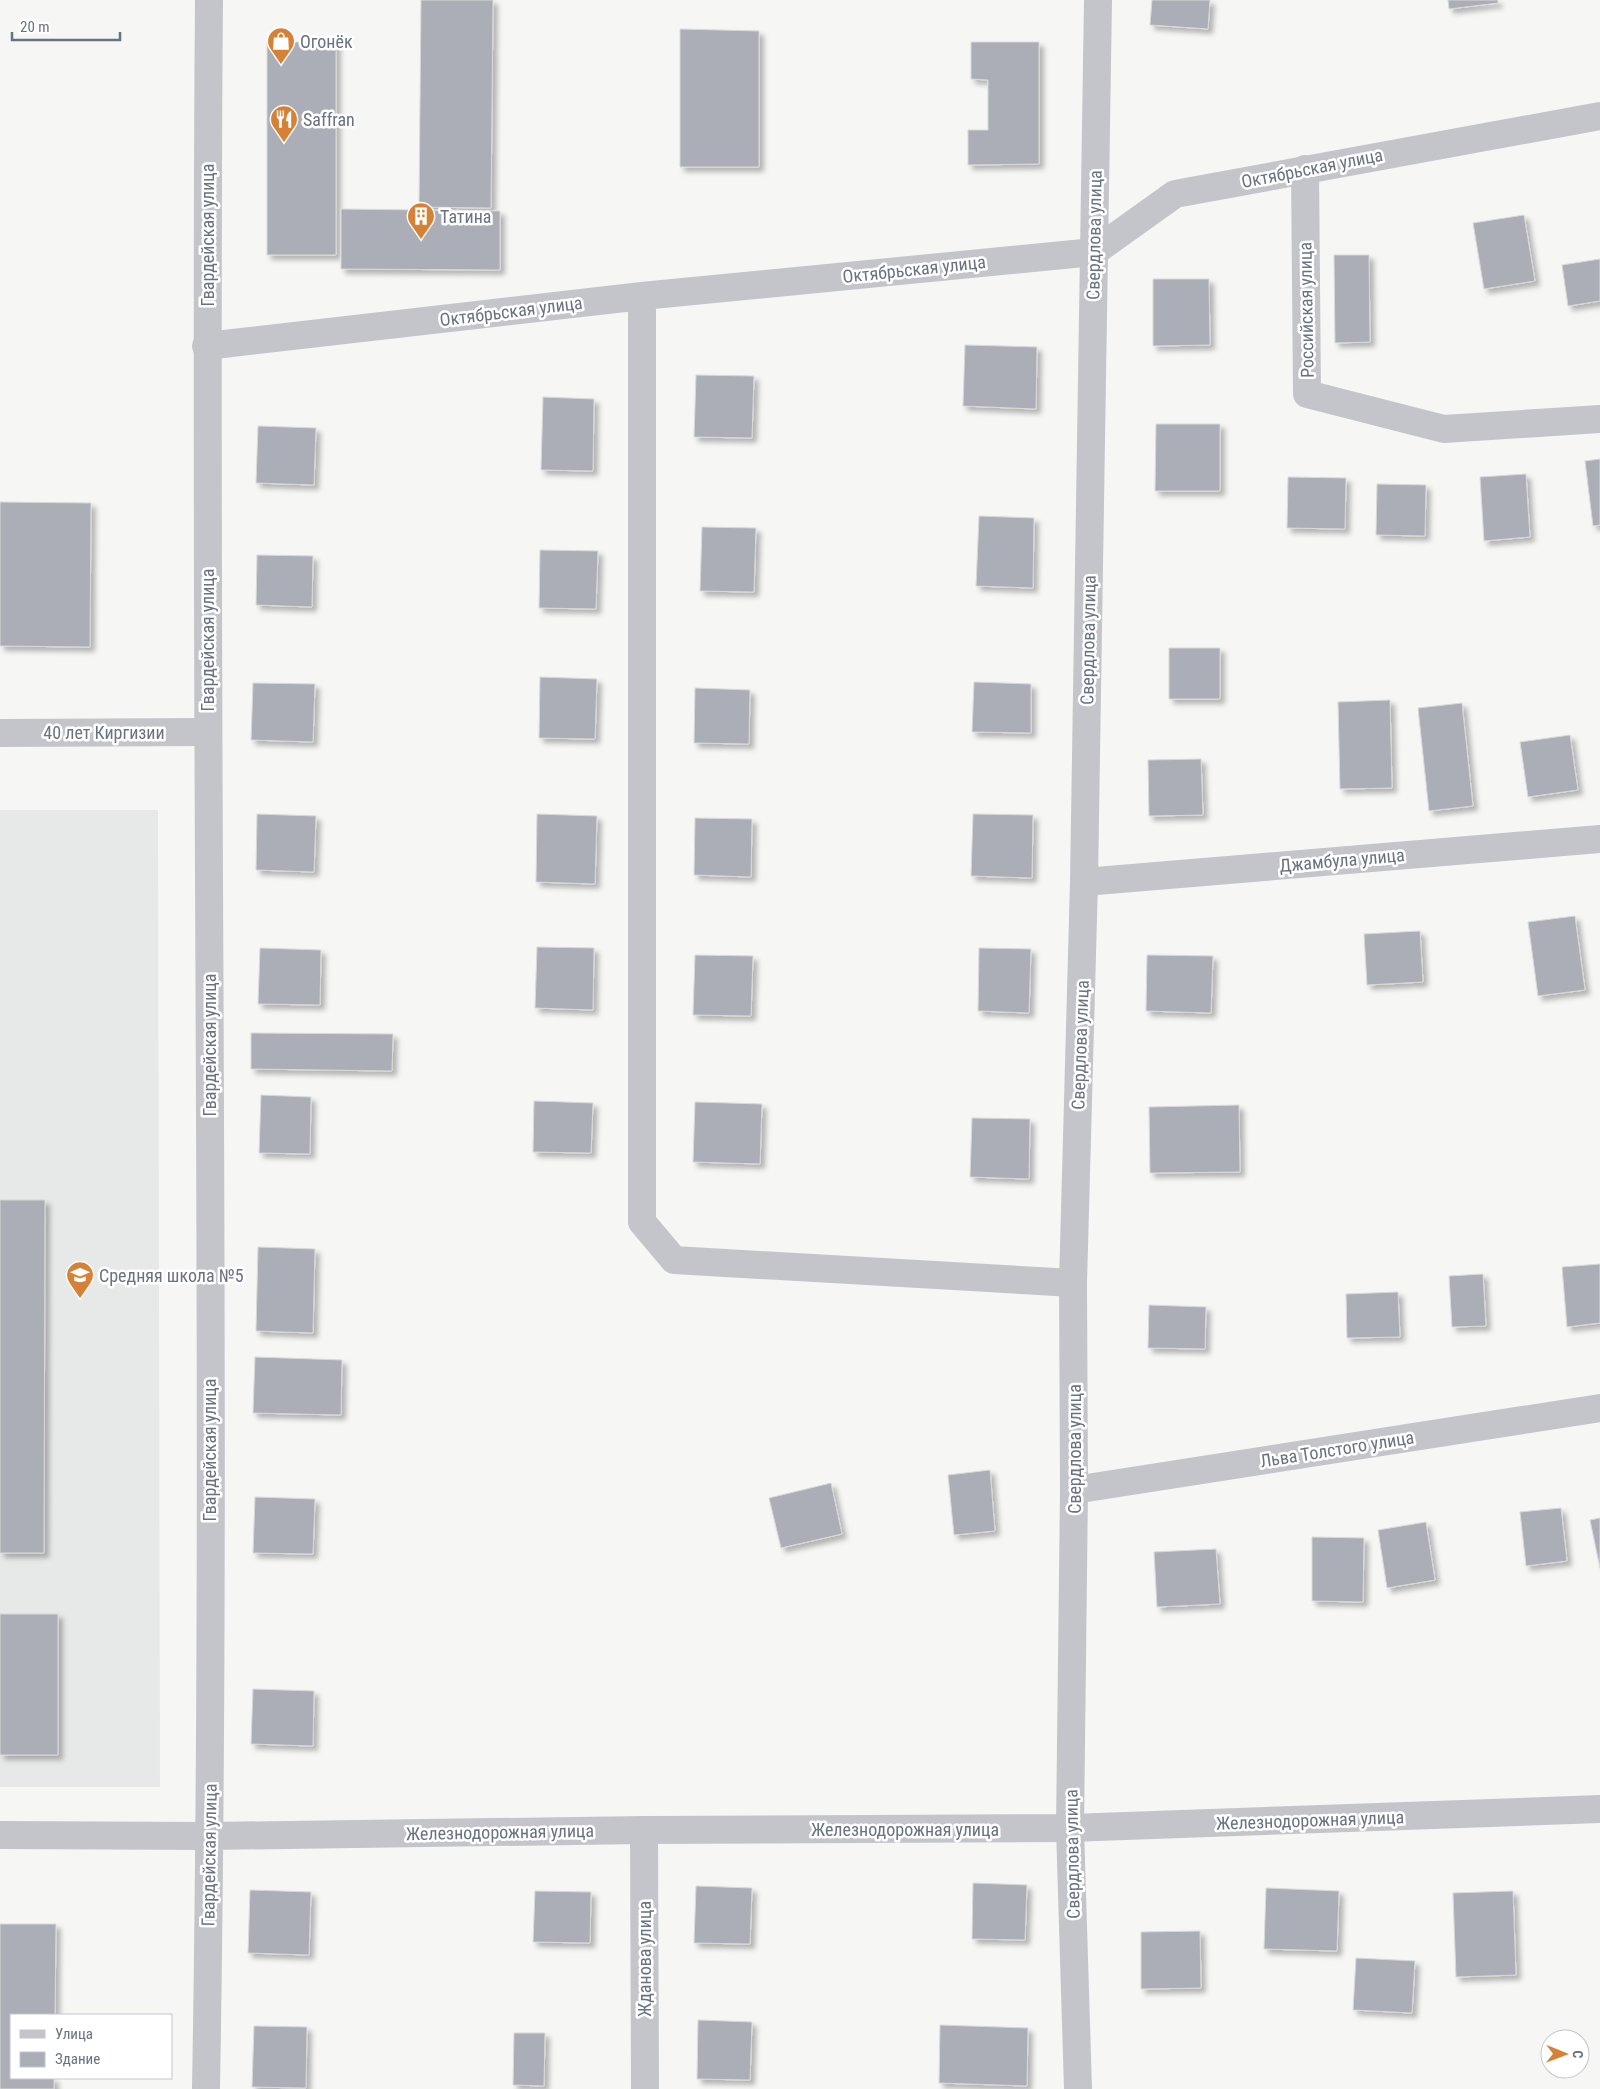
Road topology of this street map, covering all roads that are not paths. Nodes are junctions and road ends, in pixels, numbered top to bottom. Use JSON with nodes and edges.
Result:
{"nodes":[{"id":1,"x":209,"y":0,"type":"edge"},
{"id":2,"x":1098,"y":0,"type":"edge"},
{"id":3,"x":1600,"y":116,"type":"edge"},
{"id":4,"x":1305,"y":169,"type":"junction"},
{"id":5,"x":1094,"y":252,"type":"junction"},
{"id":6,"x":642,"y":296,"type":"junction"},
{"id":7,"x":206,"y":346,"type":"junction"},
{"id":8,"x":1600,"y":419,"type":"edge"},
{"id":9,"x":208,"y":732,"type":"junction"},
{"id":10,"x":0,"y":733,"type":"edge"},
{"id":11,"x":1600,"y":839,"type":"edge"},
{"id":12,"x":1084,"y":882,"type":"junction"},
{"id":13,"x":1073,"y":1284,"type":"junction"},
{"id":14,"x":1600,"y":1408,"type":"edge"},
{"id":15,"x":1074,"y":1490,"type":"junction"},
{"id":16,"x":1600,"y":1809,"type":"edge"},
{"id":17,"x":1070,"y":1828,"type":"junction"},
{"id":18,"x":644,"y":1830,"type":"junction"},
{"id":19,"x":0,"y":1836,"type":"edge"},
{"id":20,"x":210,"y":1836,"type":"junction"},
{"id":21,"x":206,"y":2089,"type":"edge"},
{"id":22,"x":645,"y":2089,"type":"edge"},
{"id":23,"x":1078,"y":2089,"type":"edge"}],
"edges":[{"from":1,"to":7,"type":"street","name":"Гвардейская улица"},
{"from":2,"to":5,"type":"street","name":"Свердлова улица"},
{"from":3,"to":4,"type":"street","name":"Октябрьская улица"},
{"from":4,"to":5,"type":"street","name":"Октябрьская улица"},
{"from":4,"to":8,"type":"street","name":"Российская улица"},
{"from":5,"to":6,"type":"street","name":"Октябрьская улица"},
{"from":5,"to":12,"type":"street","name":"Свердлова улица"},
{"from":6,"to":7,"type":"street","name":"Октябрьская улица"},
{"from":6,"to":13,"type":"street"},
{"from":7,"to":9,"type":"street","name":"Гвардейская улица"},
{"from":9,"to":10,"type":"street","name":"40 лет Киргизии"},
{"from":9,"to":20,"type":"street","name":"Гвардейская улица"},
{"from":11,"to":12,"type":"street","name":"Джамбула улица"},
{"from":12,"to":13,"type":"street","name":"Свердлова улица"},
{"from":13,"to":15,"type":"street","name":"Свердлова улица"},
{"from":14,"to":15,"type":"street","name":"Льва Толстого улица"},
{"from":15,"to":17,"type":"street","name":"Свердлова улица"},
{"from":16,"to":17,"type":"street","name":"Железнодорожная улица"},
{"from":17,"to":18,"type":"street","name":"Железнодорожная улица"},
{"from":17,"to":23,"type":"street","name":"Свердлова улица"},
{"from":18,"to":20,"type":"street","name":"Железнодорожная улица"},
{"from":18,"to":22,"type":"street","name":"Жданова улица"},
{"from":19,"to":20,"type":"street","name":"Железнодорожная улица"},
{"from":20,"to":21,"type":"street","name":"Гвардейская улица"}]}
